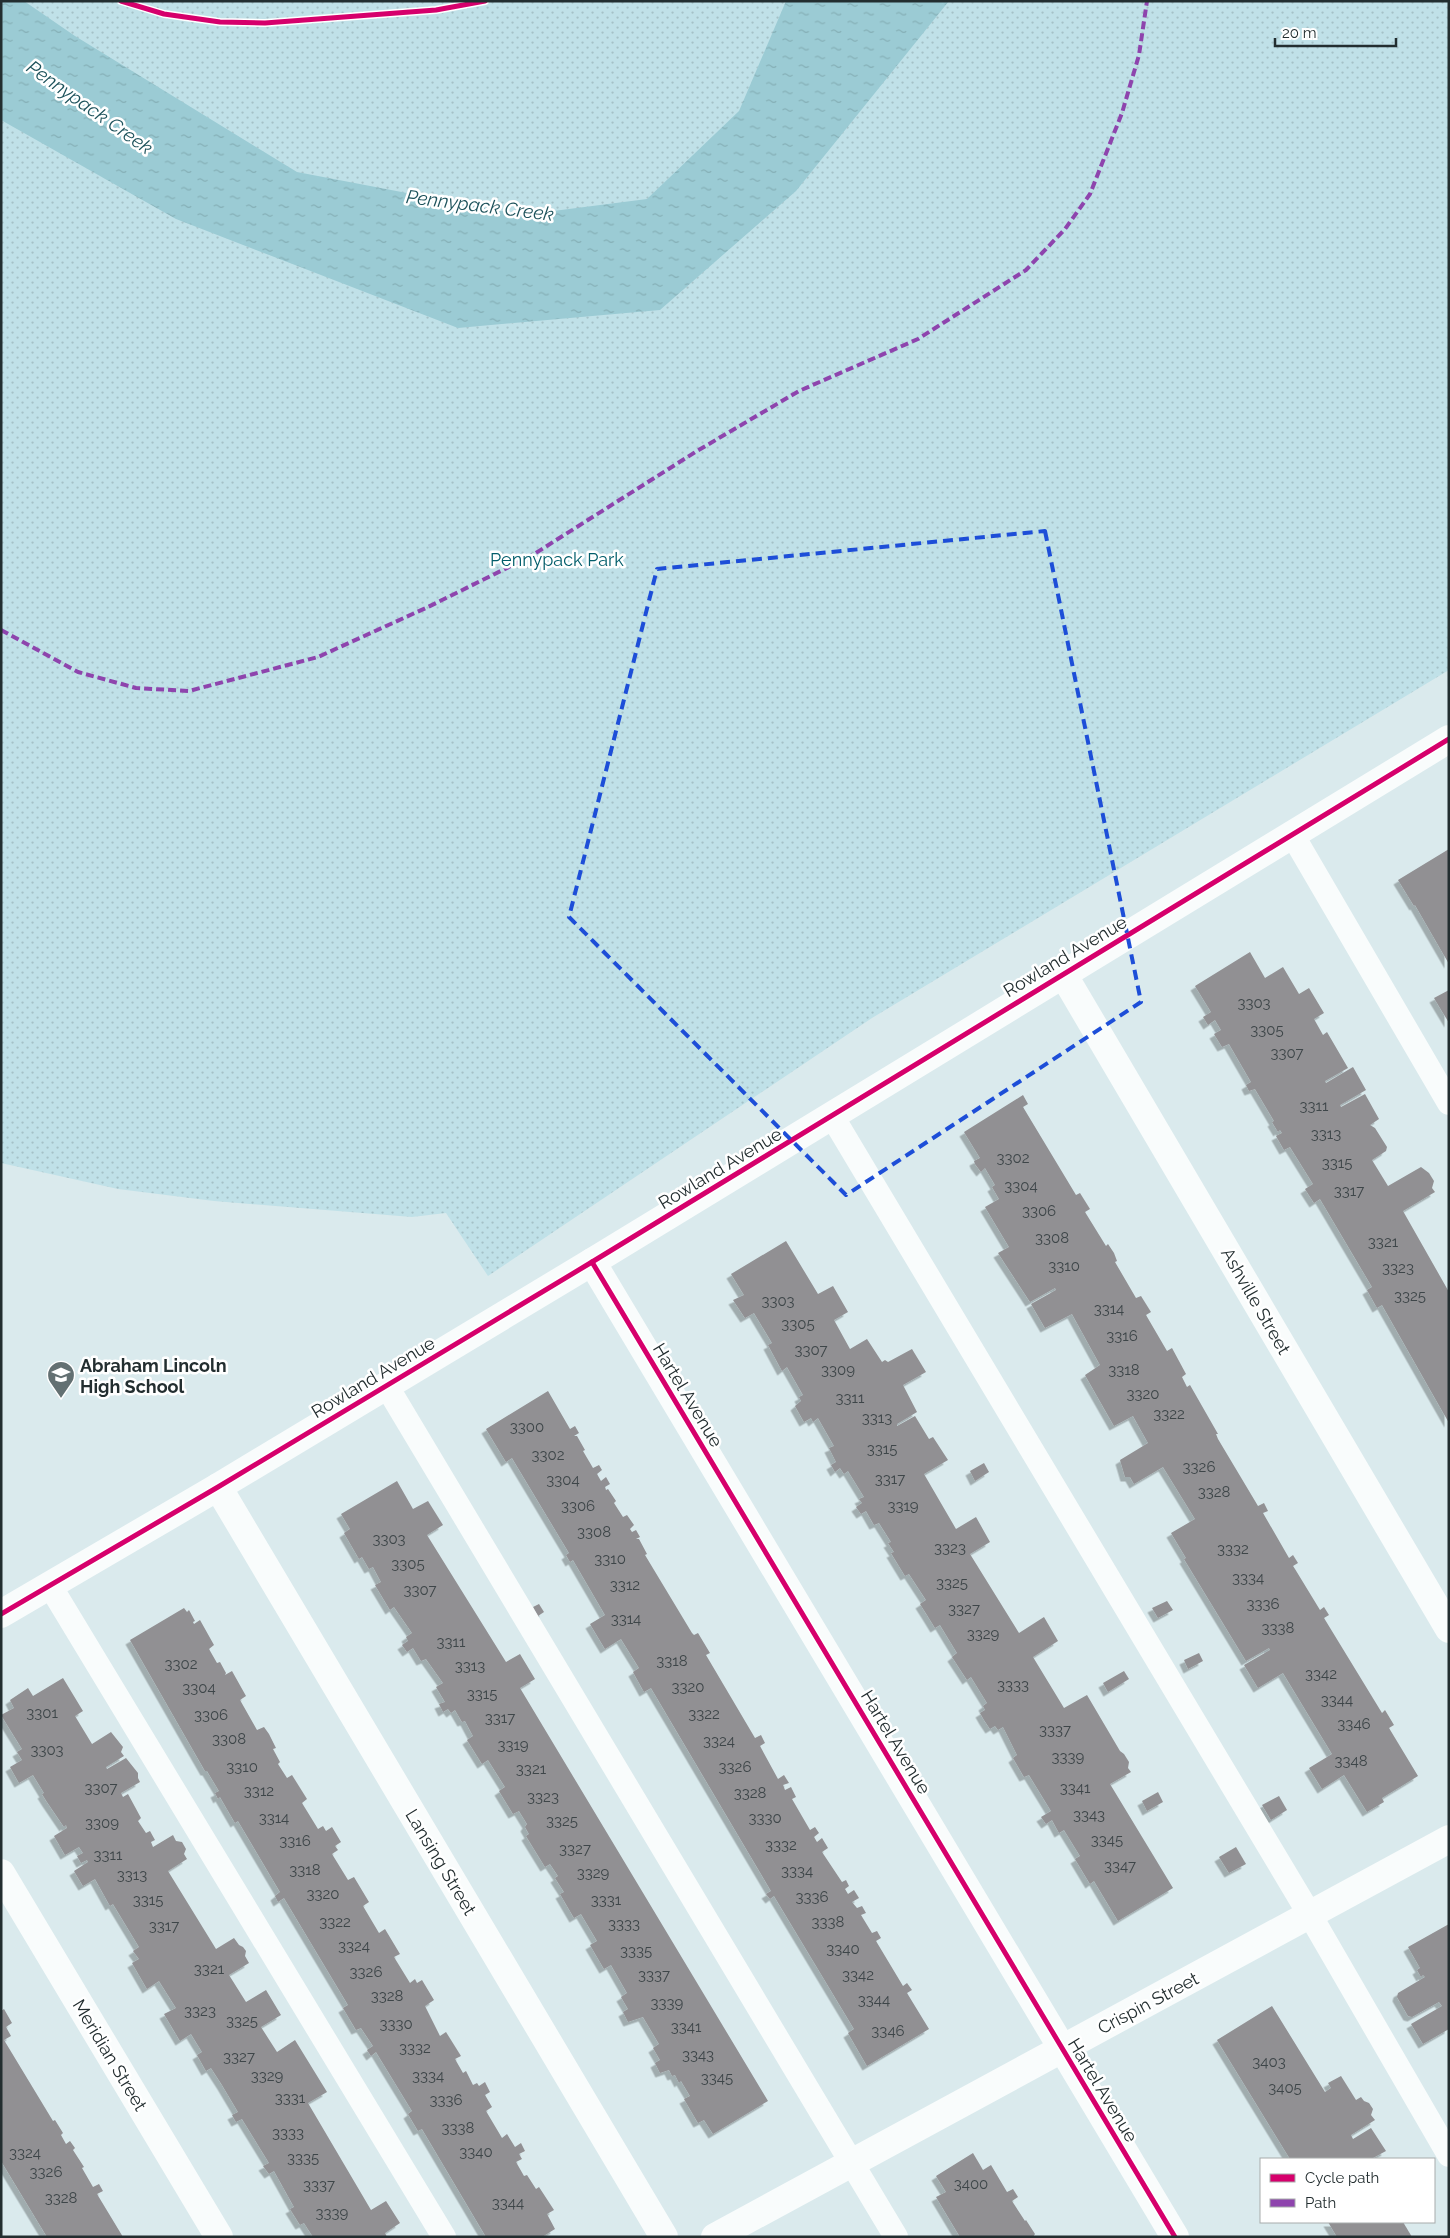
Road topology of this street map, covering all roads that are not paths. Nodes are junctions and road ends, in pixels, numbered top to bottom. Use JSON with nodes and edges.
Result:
{"nodes":[{"id":1,"x":1449,"y":739,"type":"edge"},
{"id":2,"x":1292,"y":834,"type":"junction"},
{"id":3,"x":1063,"y":974,"type":"junction"},
{"id":4,"x":1449,"y":1103,"type":"edge"},
{"id":5,"x":832,"y":1116,"type":"junction"},
{"id":6,"x":592,"y":1262,"type":"junction"},
{"id":7,"x":386,"y":1385,"type":"junction"},
{"id":8,"x":218,"y":1487,"type":"junction"},
{"id":9,"x":49,"y":1584,"type":"junction"},
{"id":10,"x":1,"y":1614,"type":"edge"},
{"id":11,"x":1449,"y":1629,"type":"edge"},
{"id":12,"x":1449,"y":1838,"type":"edge"},
{"id":13,"x":1,"y":1873,"type":"edge"},
{"id":14,"x":1310,"y":1915,"type":"junction"},
{"id":15,"x":1063,"y":2049,"type":"junction"},
{"id":16,"x":1449,"y":2155,"type":"edge"},
{"id":17,"x":852,"y":2163,"type":"junction"},
{"id":18,"x":219,"y":2237,"type":"edge"},
{"id":19,"x":444,"y":2237,"type":"edge"},
{"id":20,"x":664,"y":2237,"type":"edge"},
{"id":21,"x":715,"y":2237,"type":"edge"},
{"id":22,"x":896,"y":2237,"type":"edge"},
{"id":23,"x":1175,"y":2237,"type":"edge"}],
"edges":[{"from":1,"to":2,"type":"street","name":"Rowland Avenue"},
{"from":2,"to":3,"type":"street","name":"Rowland Avenue"},
{"from":2,"to":4,"type":"lane"},
{"from":3,"to":5,"type":"street","name":"Rowland Avenue"},
{"from":3,"to":11,"type":"street","name":"Ashville Street"},
{"from":5,"to":6,"type":"street","name":"Rowland Avenue"},
{"from":5,"to":14,"type":"lane"},
{"from":6,"to":7,"type":"street","name":"Rowland Avenue"},
{"from":6,"to":15,"type":"street","name":"Hartel Avenue"},
{"from":7,"to":8,"type":"street","name":"Rowland Avenue"},
{"from":7,"to":17,"type":"lane"},
{"from":8,"to":9,"type":"street","name":"Rowland Avenue"},
{"from":8,"to":20,"type":"street","name":"Lansing Street"},
{"from":9,"to":10,"type":"street","name":"Rowland Avenue"},
{"from":9,"to":19,"type":"lane"},
{"from":12,"to":14,"type":"street","name":"Crispin Street"},
{"from":13,"to":18,"type":"street","name":"Meridian Street"},
{"from":14,"to":15,"type":"street","name":"Crispin Street"},
{"from":14,"to":16,"type":"lane"},
{"from":15,"to":17,"type":"street","name":"Crispin Street"},
{"from":15,"to":23,"type":"street","name":"Hartel Avenue"},
{"from":17,"to":21,"type":"street","name":"Crispin Street"},
{"from":17,"to":22,"type":"lane"}]}
